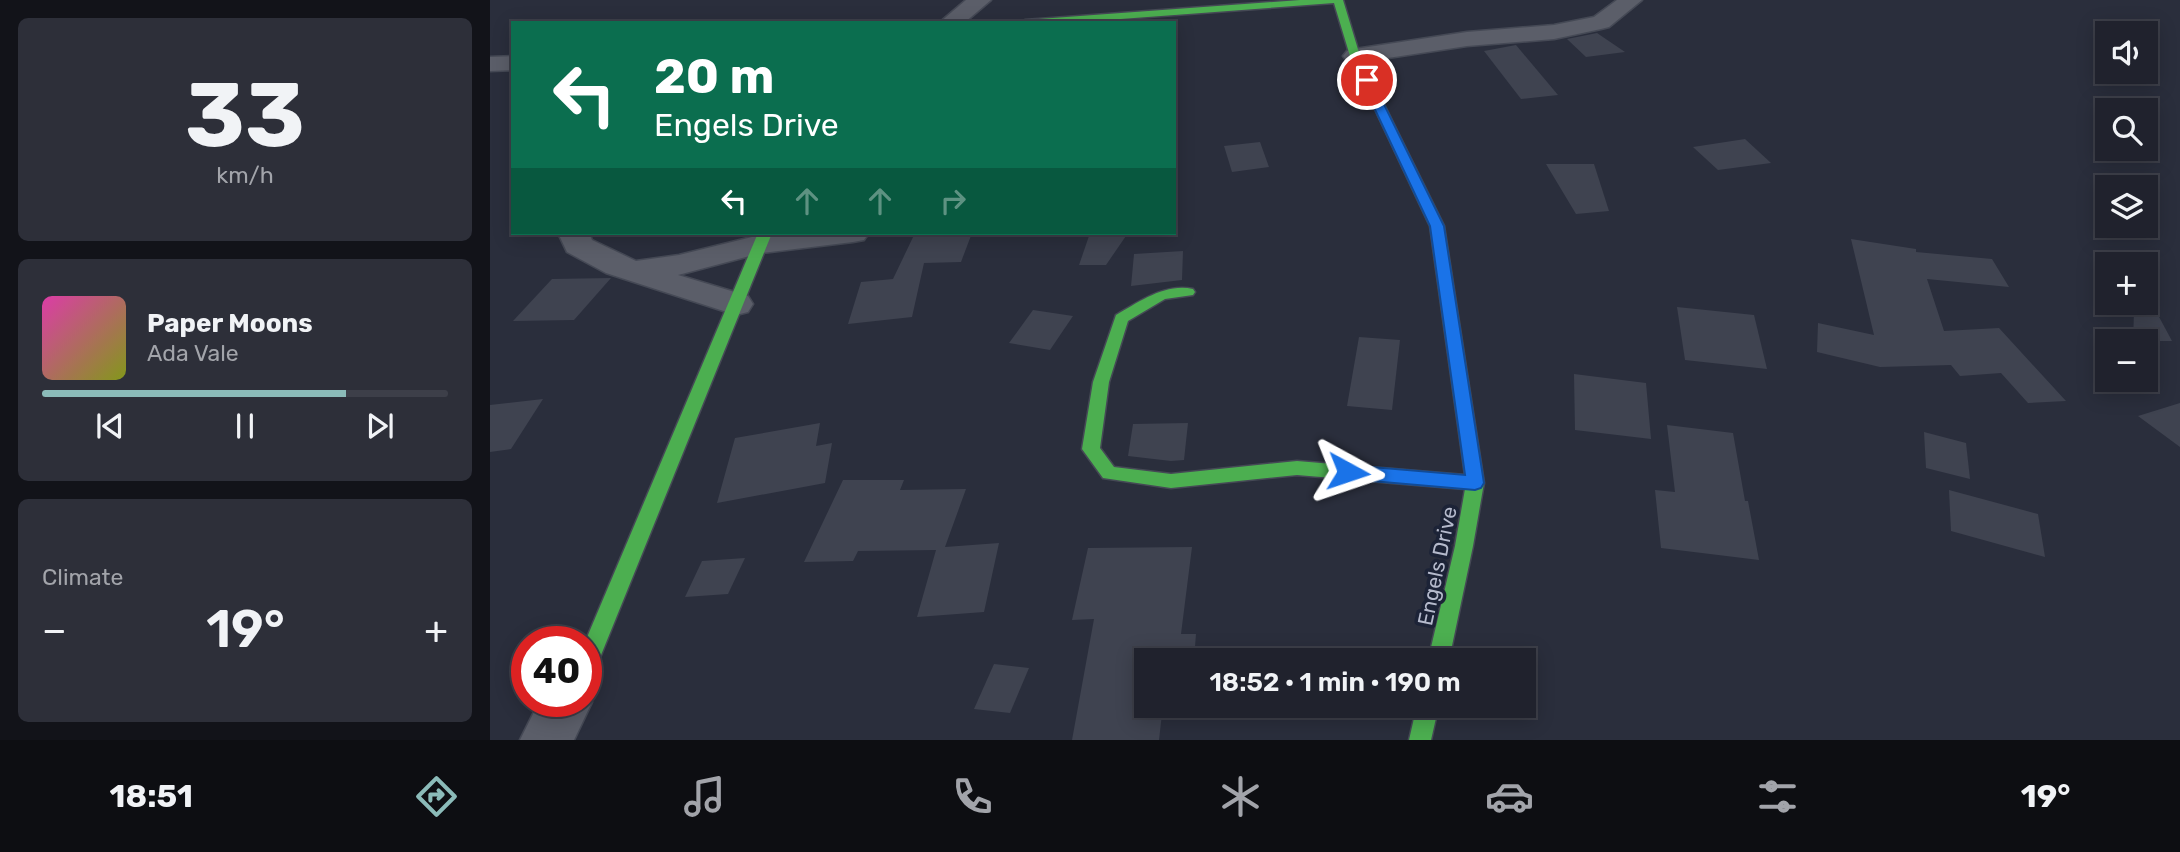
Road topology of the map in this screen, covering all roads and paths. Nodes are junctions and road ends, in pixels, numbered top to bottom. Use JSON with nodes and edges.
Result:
{"nodes":[{"id":1,"x":1338,"y":0,"type":"edge"},
{"id":2,"x":1631,"y":0,"type":"edge"},
{"id":3,"x":988,"y":4,"type":"edge"},
{"id":4,"x":954,"y":21,"type":"edge"},
{"id":5,"x":1051,"y":21,"type":"edge"},
{"id":6,"x":1355,"y":56,"type":"junction"},
{"id":7,"x":511,"y":63,"type":"edge"},
{"id":8,"x":490,"y":64,"type":"edge"},
{"id":9,"x":575,"y":235,"type":"edge"},
{"id":10,"x":817,"y":235,"type":"edge"},
{"id":11,"x":763,"y":238,"type":"edge"},
{"id":12,"x":635,"y":271,"type":"junction"},
{"id":13,"x":1188,"y":292,"type":"dead end"},
{"id":14,"x":736,"y":304,"type":"junction"},
{"id":15,"x":1475,"y":483,"type":"junction"},
{"id":16,"x":602,"y":626,"type":"edge"},
{"id":17,"x":1441,"y":648,"type":"edge"},
{"id":18,"x":559,"y":717,"type":"edge"},
{"id":19,"x":1425,"y":718,"type":"edge"},
{"id":20,"x":546,"y":740,"type":"edge"},
{"id":21,"x":1420,"y":740,"type":"edge"}],
"edges":[{"from":1,"to":5,"type":"street"},
{"from":1,"to":6,"type":"street","name":"Engels Drive"},
{"from":2,"to":6,"type":"street"},
{"from":3,"to":4,"type":"street"},
{"from":6,"to":15,"type":"street","name":"Engels Drive"},
{"from":7,"to":8,"type":"street"},
{"from":9,"to":12,"type":"street"},
{"from":10,"to":11,"type":"street"},
{"from":11,"to":12,"type":"street"},
{"from":11,"to":14,"type":"street"},
{"from":12,"to":14,"type":"street"},
{"from":13,"to":15,"type":"street"},
{"from":14,"to":16,"type":"street"},
{"from":15,"to":17,"type":"street","name":"Engels Drive"},
{"from":18,"to":20,"type":"street"},
{"from":19,"to":21,"type":"street"}]}
